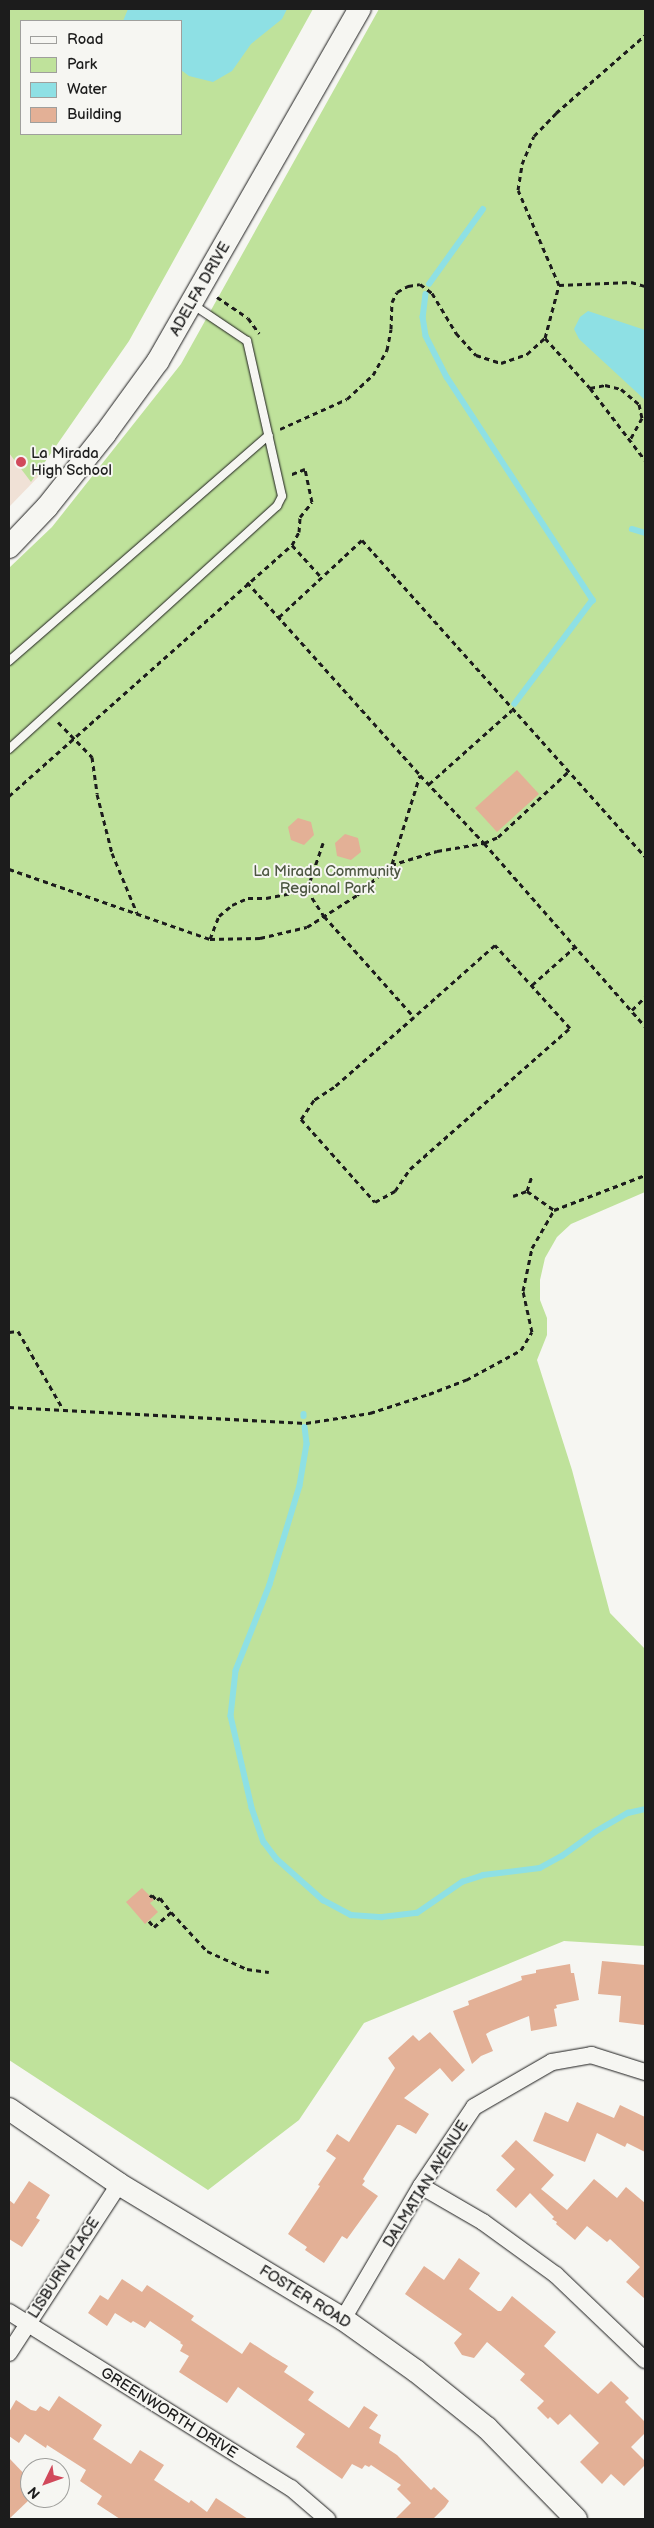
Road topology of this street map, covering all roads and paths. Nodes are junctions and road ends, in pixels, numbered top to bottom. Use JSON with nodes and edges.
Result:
{"nodes":[{"id":1,"x":360,"y":9,"type":"edge"},
{"id":2,"x":645,"y":35,"type":"edge"},
{"id":3,"x":559,"y":285,"type":"junction"},
{"id":4,"x":645,"y":286,"type":"edge"},
{"id":5,"x":196,"y":296,"type":"junction"},
{"id":6,"x":545,"y":338,"type":"junction"},
{"id":7,"x":260,"y":341,"type":"dead end"},
{"id":8,"x":590,"y":388,"type":"junction"},
{"id":9,"x":278,"y":419,"type":"dead end"},
{"id":10,"x":280,"y":428,"type":"junction"},
{"id":11,"x":269,"y":435,"type":"junction"},
{"id":12,"x":282,"y":438,"type":"dead end"},
{"id":13,"x":630,"y":440,"type":"junction"},
{"id":14,"x":645,"y":460,"type":"edge"},
{"id":15,"x":287,"y":466,"type":"dead end"},
{"id":16,"x":292,"y":545,"type":"junction"},
{"id":17,"x":9,"y":547,"type":"edge"},
{"id":18,"x":321,"y":577,"type":"junction"},
{"id":19,"x":248,"y":582,"type":"junction"},
{"id":20,"x":279,"y":616,"type":"junction"},
{"id":21,"x":9,"y":661,"type":"edge"},
{"id":22,"x":512,"y":710,"type":"junction"},
{"id":23,"x":49,"y":712,"type":"junction"},
{"id":24,"x":74,"y":739,"type":"junction"},
{"id":25,"x":9,"y":749,"type":"edge"},
{"id":26,"x":570,"y":771,"type":"junction"},
{"id":27,"x":420,"y":775,"type":"junction"},
{"id":28,"x":429,"y":784,"type":"junction"},
{"id":29,"x":9,"y":796,"type":"edge"},
{"id":30,"x":484,"y":842,"type":"junction"},
{"id":31,"x":323,"y":843,"type":"dead end"},
{"id":32,"x":645,"y":856,"type":"edge"},
{"id":33,"x":391,"y":865,"type":"junction"},
{"id":34,"x":9,"y":869,"type":"edge"},
{"id":35,"x":307,"y":890,"type":"junction"},
{"id":36,"x":137,"y":913,"type":"junction"},
{"id":37,"x":324,"y":916,"type":"junction"},
{"id":38,"x":210,"y":939,"type":"junction"},
{"id":39,"x":575,"y":947,"type":"junction"},
{"id":40,"x":532,"y":986,"type":"junction"},
{"id":41,"x":645,"y":997,"type":"edge"},
{"id":42,"x":632,"y":1010,"type":"junction"},
{"id":43,"x":414,"y":1017,"type":"junction"},
{"id":44,"x":645,"y":1026,"type":"edge"},
{"id":45,"x":645,"y":1175,"type":"edge"},
{"id":46,"x":532,"y":1176,"type":"dead end"},
{"id":47,"x":527,"y":1192,"type":"junction"},
{"id":48,"x":514,"y":1196,"type":"dead end"},
{"id":49,"x":554,"y":1210,"type":"junction"},
{"id":50,"x":9,"y":1332,"type":"edge"},
{"id":51,"x":9,"y":1407,"type":"edge"},
{"id":52,"x":64,"y":1410,"type":"junction"},
{"id":53,"x":150,"y":1897,"type":"dead end"},
{"id":54,"x":170,"y":1912,"type":"junction"},
{"id":55,"x":148,"y":1920,"type":"dead end"},
{"id":56,"x":269,"y":1972,"type":"dead end"},
{"id":57,"x":645,"y":2072,"type":"edge"},
{"id":58,"x":9,"y":2109,"type":"edge"},
{"id":59,"x":119,"y":2184,"type":"junction"},
{"id":60,"x":421,"y":2186,"type":"junction"},
{"id":61,"x":9,"y":2312,"type":"edge"},
{"id":62,"x":343,"y":2319,"type":"junction"},
{"id":63,"x":28,"y":2324,"type":"junction"},
{"id":64,"x":9,"y":2353,"type":"edge"},
{"id":65,"x":645,"y":2360,"type":"edge"},
{"id":66,"x":327,"y":2519,"type":"edge"},
{"id":67,"x":576,"y":2519,"type":"edge"}],
"edges":[{"from":1,"to":5,"type":"street","name":"ADELFA DRIVE"},
{"from":2,"to":3,"type":"path"},
{"from":3,"to":4,"type":"path"},
{"from":3,"to":6,"type":"path"},
{"from":5,"to":7,"type":"path"},
{"from":5,"to":11,"type":"lane"},
{"from":5,"to":17,"type":"street","name":"ADELFA DRIVE"},
{"from":6,"to":8,"type":"path"},
{"from":6,"to":10,"type":"path"},
{"from":8,"to":13,"type":"path"},
{"from":8,"to":13,"type":"path"},
{"from":9,"to":10,"type":"path"},
{"from":10,"to":12,"type":"path"},
{"from":11,"to":21,"type":"lane"},
{"from":11,"to":23,"type":"lane"},
{"from":13,"to":14,"type":"path"},
{"from":15,"to":16,"type":"path"},
{"from":16,"to":18,"type":"path"},
{"from":16,"to":19,"type":"path"},
{"from":18,"to":20,"type":"path"},
{"from":18,"to":22,"type":"path"},
{"from":19,"to":20,"type":"path"},
{"from":19,"to":24,"type":"path"},
{"from":20,"to":27,"type":"path"},
{"from":22,"to":26,"type":"path"},
{"from":22,"to":28,"type":"path"},
{"from":23,"to":24,"type":"path"},
{"from":23,"to":25,"type":"lane"},
{"from":24,"to":29,"type":"path"},
{"from":24,"to":36,"type":"path"},
{"from":26,"to":30,"type":"path"},
{"from":26,"to":32,"type":"path"},
{"from":27,"to":28,"type":"path"},
{"from":27,"to":33,"type":"path"},
{"from":28,"to":30,"type":"path"},
{"from":30,"to":33,"type":"path"},
{"from":30,"to":39,"type":"path"},
{"from":31,"to":35,"type":"path"},
{"from":33,"to":37,"type":"path"},
{"from":34,"to":36,"type":"path"},
{"from":35,"to":37,"type":"path"},
{"from":35,"to":38,"type":"path"},
{"from":36,"to":38,"type":"path"},
{"from":37,"to":38,"type":"path"},
{"from":37,"to":43,"type":"path"},
{"from":39,"to":40,"type":"path"},
{"from":39,"to":42,"type":"path"},
{"from":40,"to":43,"type":"path"},
{"from":40,"to":43,"type":"path"},
{"from":41,"to":42,"type":"path"},
{"from":42,"to":44,"type":"path"},
{"from":45,"to":49,"type":"path"},
{"from":46,"to":47,"type":"path"},
{"from":47,"to":48,"type":"path"},
{"from":47,"to":49,"type":"path"},
{"from":49,"to":52,"type":"path"},
{"from":50,"to":52,"type":"path"},
{"from":51,"to":52,"type":"path"},
{"from":53,"to":54,"type":"path"},
{"from":54,"to":55,"type":"path"},
{"from":54,"to":56,"type":"path"},
{"from":57,"to":60,"type":"street","name":"DALMATIAN AVENUE"},
{"from":58,"to":59,"type":"street","name":"FOSTER ROAD"},
{"from":59,"to":62,"type":"street","name":"FOSTER ROAD"},
{"from":59,"to":63,"type":"street","name":"LISBURN PLACE"},
{"from":60,"to":62,"type":"street","name":"DALMATIAN AVENUE"},
{"from":60,"to":65,"type":"street"},
{"from":61,"to":63,"type":"street","name":"GREENWORTH DRIVE"},
{"from":62,"to":67,"type":"street","name":"FOSTER ROAD"},
{"from":63,"to":64,"type":"street","name":"LISBURN PLACE"},
{"from":63,"to":66,"type":"street","name":"GREENWORTH DRIVE"}]}
